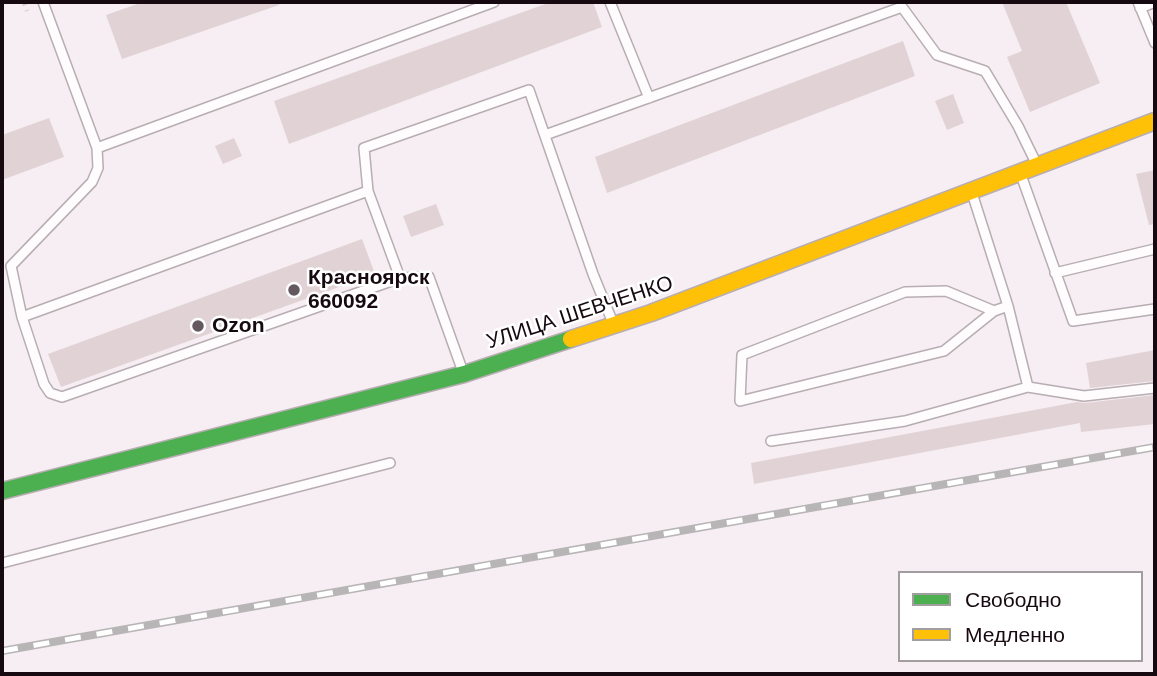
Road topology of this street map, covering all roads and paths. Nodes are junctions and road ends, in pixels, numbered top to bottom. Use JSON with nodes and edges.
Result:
{"nodes":[{"id":1,"x":43,"y":2,"type":"edge"},
{"id":2,"x":494,"y":2,"type":"edge"},
{"id":3,"x":610,"y":2,"type":"edge"},
{"id":4,"x":1155,"y":2,"type":"edge"},
{"id":5,"x":901,"y":4,"type":"edge"},
{"id":6,"x":1139,"y":5,"type":"edge"},
{"id":7,"x":1155,"y":43,"type":"edge"},
{"id":8,"x":649,"y":98,"type":"junction"},
{"id":9,"x":1155,"y":121,"type":"edge"},
{"id":10,"x":545,"y":135,"type":"junction"},
{"id":11,"x":97,"y":148,"type":"junction"},
{"id":12,"x":1038,"y":167,"type":"junction"},
{"id":13,"x":1021,"y":174,"type":"junction"},
{"id":14,"x":368,"y":191,"type":"junction"},
{"id":15,"x":972,"y":192,"type":"junction"},
{"id":16,"x":1155,"y":249,"type":"edge"},
{"id":17,"x":1055,"y":273,"type":"junction"},
{"id":18,"x":400,"y":278,"type":"junction"},
{"id":19,"x":1008,"y":306,"type":"junction"},
{"id":20,"x":1155,"y":309,"type":"edge"},
{"id":21,"x":994,"y":312,"type":"junction"},
{"id":22,"x":22,"y":317,"type":"junction"},
{"id":23,"x":614,"y":325,"type":"junction"},
{"id":24,"x":464,"y":374,"type":"junction"},
{"id":25,"x":1028,"y":387,"type":"junction"},
{"id":26,"x":1155,"y":388,"type":"edge"},
{"id":27,"x":771,"y":441,"type":"dead end"},
{"id":28,"x":390,"y":463,"type":"dead end"},
{"id":29,"x":2,"y":491,"type":"edge"},
{"id":30,"x":2,"y":563,"type":"edge"}],
"edges":[{"from":1,"to":11,"type":"lane"},
{"from":2,"to":11,"type":"lane"},
{"from":3,"to":8,"type":"lane"},
{"from":4,"to":6,"type":"lane"},
{"from":5,"to":8,"type":"lane"},
{"from":5,"to":12,"type":"lane"},
{"from":6,"to":7,"type":"lane"},
{"from":8,"to":10,"type":"lane"},
{"from":9,"to":12,"type":"street","name":"УЛИЦА ШЕВЧЕНКО"},
{"from":10,"to":14,"type":"lane"},
{"from":10,"to":23,"type":"lane"},
{"from":11,"to":22,"type":"lane"},
{"from":12,"to":13,"type":"street","name":"УЛИЦА ШЕВЧЕНКО"},
{"from":13,"to":15,"type":"street","name":"УЛИЦА ШЕВЧЕНКО"},
{"from":13,"to":17,"type":"lane"},
{"from":14,"to":18,"type":"lane"},
{"from":14,"to":22,"type":"lane"},
{"from":15,"to":19,"type":"lane"},
{"from":15,"to":23,"type":"street","name":"УЛИЦА ШЕВЧЕНКО"},
{"from":16,"to":17,"type":"lane"},
{"from":17,"to":20,"type":"lane"},
{"from":18,"to":22,"type":"lane"},
{"from":18,"to":24,"type":"lane"},
{"from":19,"to":21,"type":"lane"},
{"from":19,"to":25,"type":"lane"},
{"from":21,"to":21,"type":"lane"},
{"from":23,"to":24,"type":"street","name":"УЛИЦА ШЕВЧЕНКО"},
{"from":24,"to":29,"type":"street","name":"УЛИЦА ШЕВЧЕНКО"},
{"from":25,"to":26,"type":"lane"},
{"from":25,"to":27,"type":"lane"},
{"from":28,"to":30,"type":"lane"}]}
